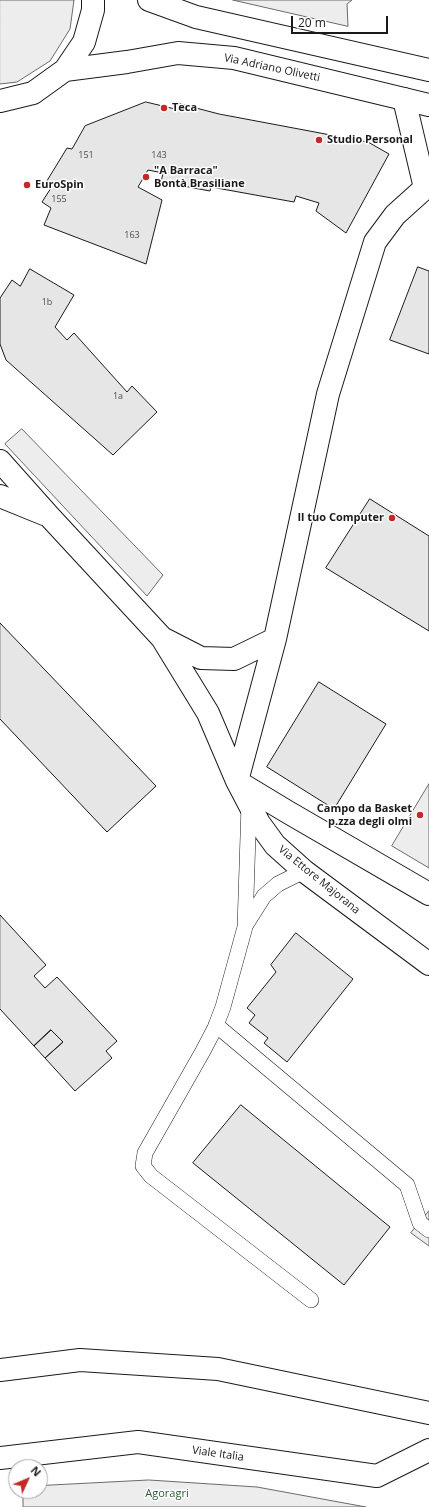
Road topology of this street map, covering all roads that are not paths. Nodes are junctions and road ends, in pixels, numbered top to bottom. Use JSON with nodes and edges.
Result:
{"nodes":[{"id":1,"x":93,"y":0,"type":"edge"},
{"id":2,"x":149,"y":0,"type":"edge"},
{"id":3,"x":65,"y":70,"type":"junction"},
{"id":4,"x":429,"y":70,"type":"edge"},
{"id":5,"x":404,"y":99,"type":"junction"},
{"id":6,"x":0,"y":102,"type":"edge"},
{"id":7,"x":429,"y":105,"type":"edge"},
{"id":8,"x":427,"y":186,"type":"edge"},
{"id":9,"x":0,"y":461,"type":"edge"},
{"id":10,"x":0,"y":496,"type":"edge"},
{"id":11,"x":49,"y":516,"type":"junction"},
{"id":12,"x":162,"y":638,"type":"junction"},
{"id":13,"x":275,"y":639,"type":"junction"},
{"id":14,"x":237,"y":781,"type":"junction"},
{"id":15,"x":249,"y":804,"type":"junction"},
{"id":16,"x":304,"y":871,"type":"junction"},
{"id":17,"x":429,"y":894,"type":"edge"},
{"id":18,"x":245,"y":927,"type":"junction"},
{"id":19,"x":429,"y":964,"type":"edge"},
{"id":20,"x":216,"y":1026,"type":"junction"},
{"id":21,"x":429,"y":1230,"type":"edge"},
{"id":22,"x":311,"y":1300,"type":"dead end"},
{"id":23,"x":0,"y":1370,"type":"edge"},
{"id":24,"x":429,"y":1413,"type":"edge"},
{"id":25,"x":429,"y":1450,"type":"edge"},
{"id":26,"x":0,"y":1458,"type":"edge"}],
"edges":[{"from":1,"to":3,"type":"street"},
{"from":2,"to":4,"type":"street"},
{"from":3,"to":5,"type":"street","name":"Via Adriano Olivetti"},
{"from":3,"to":6,"type":"street"},
{"from":5,"to":7,"type":"street","name":"Via Adriano Olivetti"},
{"from":5,"to":8,"type":"street"},
{"from":8,"to":13,"type":"street"},
{"from":9,"to":11,"type":"street"},
{"from":10,"to":11,"type":"street"},
{"from":11,"to":12,"type":"street"},
{"from":12,"to":13,"type":"street"},
{"from":12,"to":14,"type":"street","name":"Via Ettore Majorana"},
{"from":13,"to":14,"type":"street"},
{"from":14,"to":15,"type":"street","name":"Via Ettore Majorana"},
{"from":14,"to":17,"type":"street"},
{"from":15,"to":16,"type":"street","name":"Via Ettore Majorana"},
{"from":15,"to":18,"type":"lane"},
{"from":16,"to":18,"type":"lane"},
{"from":16,"to":19,"type":"street","name":"Via Ettore Majorana"},
{"from":18,"to":20,"type":"lane"},
{"from":20,"to":21,"type":"lane"},
{"from":20,"to":22,"type":"lane"},
{"from":23,"to":24,"type":"street"},
{"from":25,"to":26,"type":"street","name":"Viale Italia"}]}
